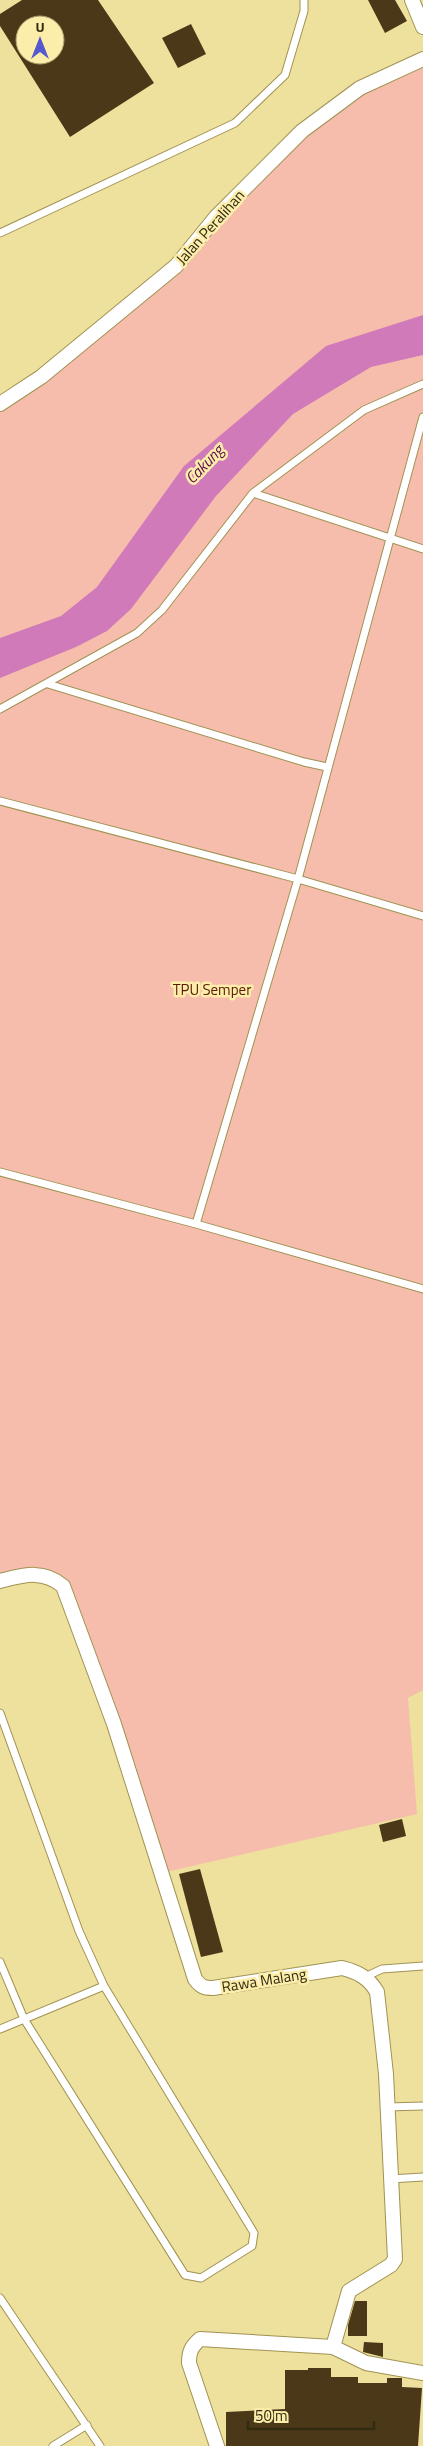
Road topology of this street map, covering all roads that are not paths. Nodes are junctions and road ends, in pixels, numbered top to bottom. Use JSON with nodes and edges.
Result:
{"nodes":[{"id":1,"x":304,"y":0,"type":"edge"},
{"id":2,"x":412,"y":0,"type":"edge"},
{"id":3,"x":423,"y":27,"type":"edge"},
{"id":4,"x":423,"y":59,"type":"edge"},
{"id":5,"x":0,"y":233,"type":"edge"},
{"id":6,"x":423,"y":384,"type":"edge"},
{"id":7,"x":0,"y":404,"type":"edge"},
{"id":8,"x":423,"y":417,"type":"edge"},
{"id":9,"x":253,"y":493,"type":"junction"},
{"id":10,"x":391,"y":540,"type":"junction"},
{"id":11,"x":423,"y":549,"type":"edge"},
{"id":12,"x":48,"y":684,"type":"junction"},
{"id":13,"x":0,"y":709,"type":"edge"},
{"id":14,"x":328,"y":767,"type":"junction"},
{"id":15,"x":0,"y":800,"type":"edge"},
{"id":16,"x":298,"y":879,"type":"junction"},
{"id":17,"x":423,"y":916,"type":"edge"},
{"id":18,"x":0,"y":1172,"type":"edge"},
{"id":19,"x":196,"y":1224,"type":"junction"},
{"id":20,"x":423,"y":1289,"type":"edge"},
{"id":21,"x":0,"y":1581,"type":"edge"},
{"id":22,"x":0,"y":1714,"type":"edge"},
{"id":23,"x":0,"y":1962,"type":"edge"},
{"id":24,"x":423,"y":1966,"type":"edge"},
{"id":25,"x":364,"y":1978,"type":"junction"},
{"id":26,"x":104,"y":1986,"type":"junction"},
{"id":27,"x":24,"y":2020,"type":"junction"},
{"id":28,"x":0,"y":2030,"type":"edge"},
{"id":29,"x":423,"y":2106,"type":"edge"},
{"id":30,"x":388,"y":2107,"type":"junction"},
{"id":31,"x":390,"y":2178,"type":"junction"},
{"id":32,"x":423,"y":2178,"type":"edge"},
{"id":33,"x":0,"y":2298,"type":"edge"},
{"id":34,"x":333,"y":2347,"type":"junction"},
{"id":35,"x":423,"y":2374,"type":"edge"},
{"id":36,"x":87,"y":2425,"type":"junction"},
{"id":37,"x":53,"y":2446,"type":"edge"},
{"id":38,"x":100,"y":2446,"type":"edge"},
{"id":39,"x":217,"y":2446,"type":"edge"}],
"edges":[{"from":1,"to":5,"type":"lane"},
{"from":2,"to":3,"type":"street"},
{"from":4,"to":7,"type":"street","name":"Jalan Peralihan"},
{"from":6,"to":9,"type":"lane"},
{"from":8,"to":10,"type":"lane"},
{"from":9,"to":10,"type":"lane"},
{"from":9,"to":12,"type":"lane"},
{"from":10,"to":11,"type":"lane"},
{"from":10,"to":14,"type":"lane"},
{"from":12,"to":13,"type":"lane"},
{"from":12,"to":14,"type":"lane"},
{"from":14,"to":16,"type":"lane"},
{"from":15,"to":16,"type":"lane"},
{"from":16,"to":17,"type":"lane"},
{"from":16,"to":19,"type":"lane"},
{"from":18,"to":19,"type":"lane"},
{"from":19,"to":20,"type":"lane"},
{"from":21,"to":25,"type":"street","name":"Rawa Malang"},
{"from":22,"to":26,"type":"lane"},
{"from":23,"to":27,"type":"lane"},
{"from":24,"to":25,"type":"lane"},
{"from":25,"to":30,"type":"street"},
{"from":26,"to":27,"type":"lane"},
{"from":26,"to":27,"type":"lane"},
{"from":27,"to":28,"type":"lane"},
{"from":29,"to":30,"type":"lane"},
{"from":30,"to":31,"type":"street"},
{"from":31,"to":32,"type":"lane"},
{"from":31,"to":34,"type":"street"},
{"from":33,"to":36,"type":"lane"},
{"from":34,"to":35,"type":"street"},
{"from":34,"to":39,"type":"street"},
{"from":36,"to":37,"type":"lane"},
{"from":36,"to":38,"type":"lane"}]}
